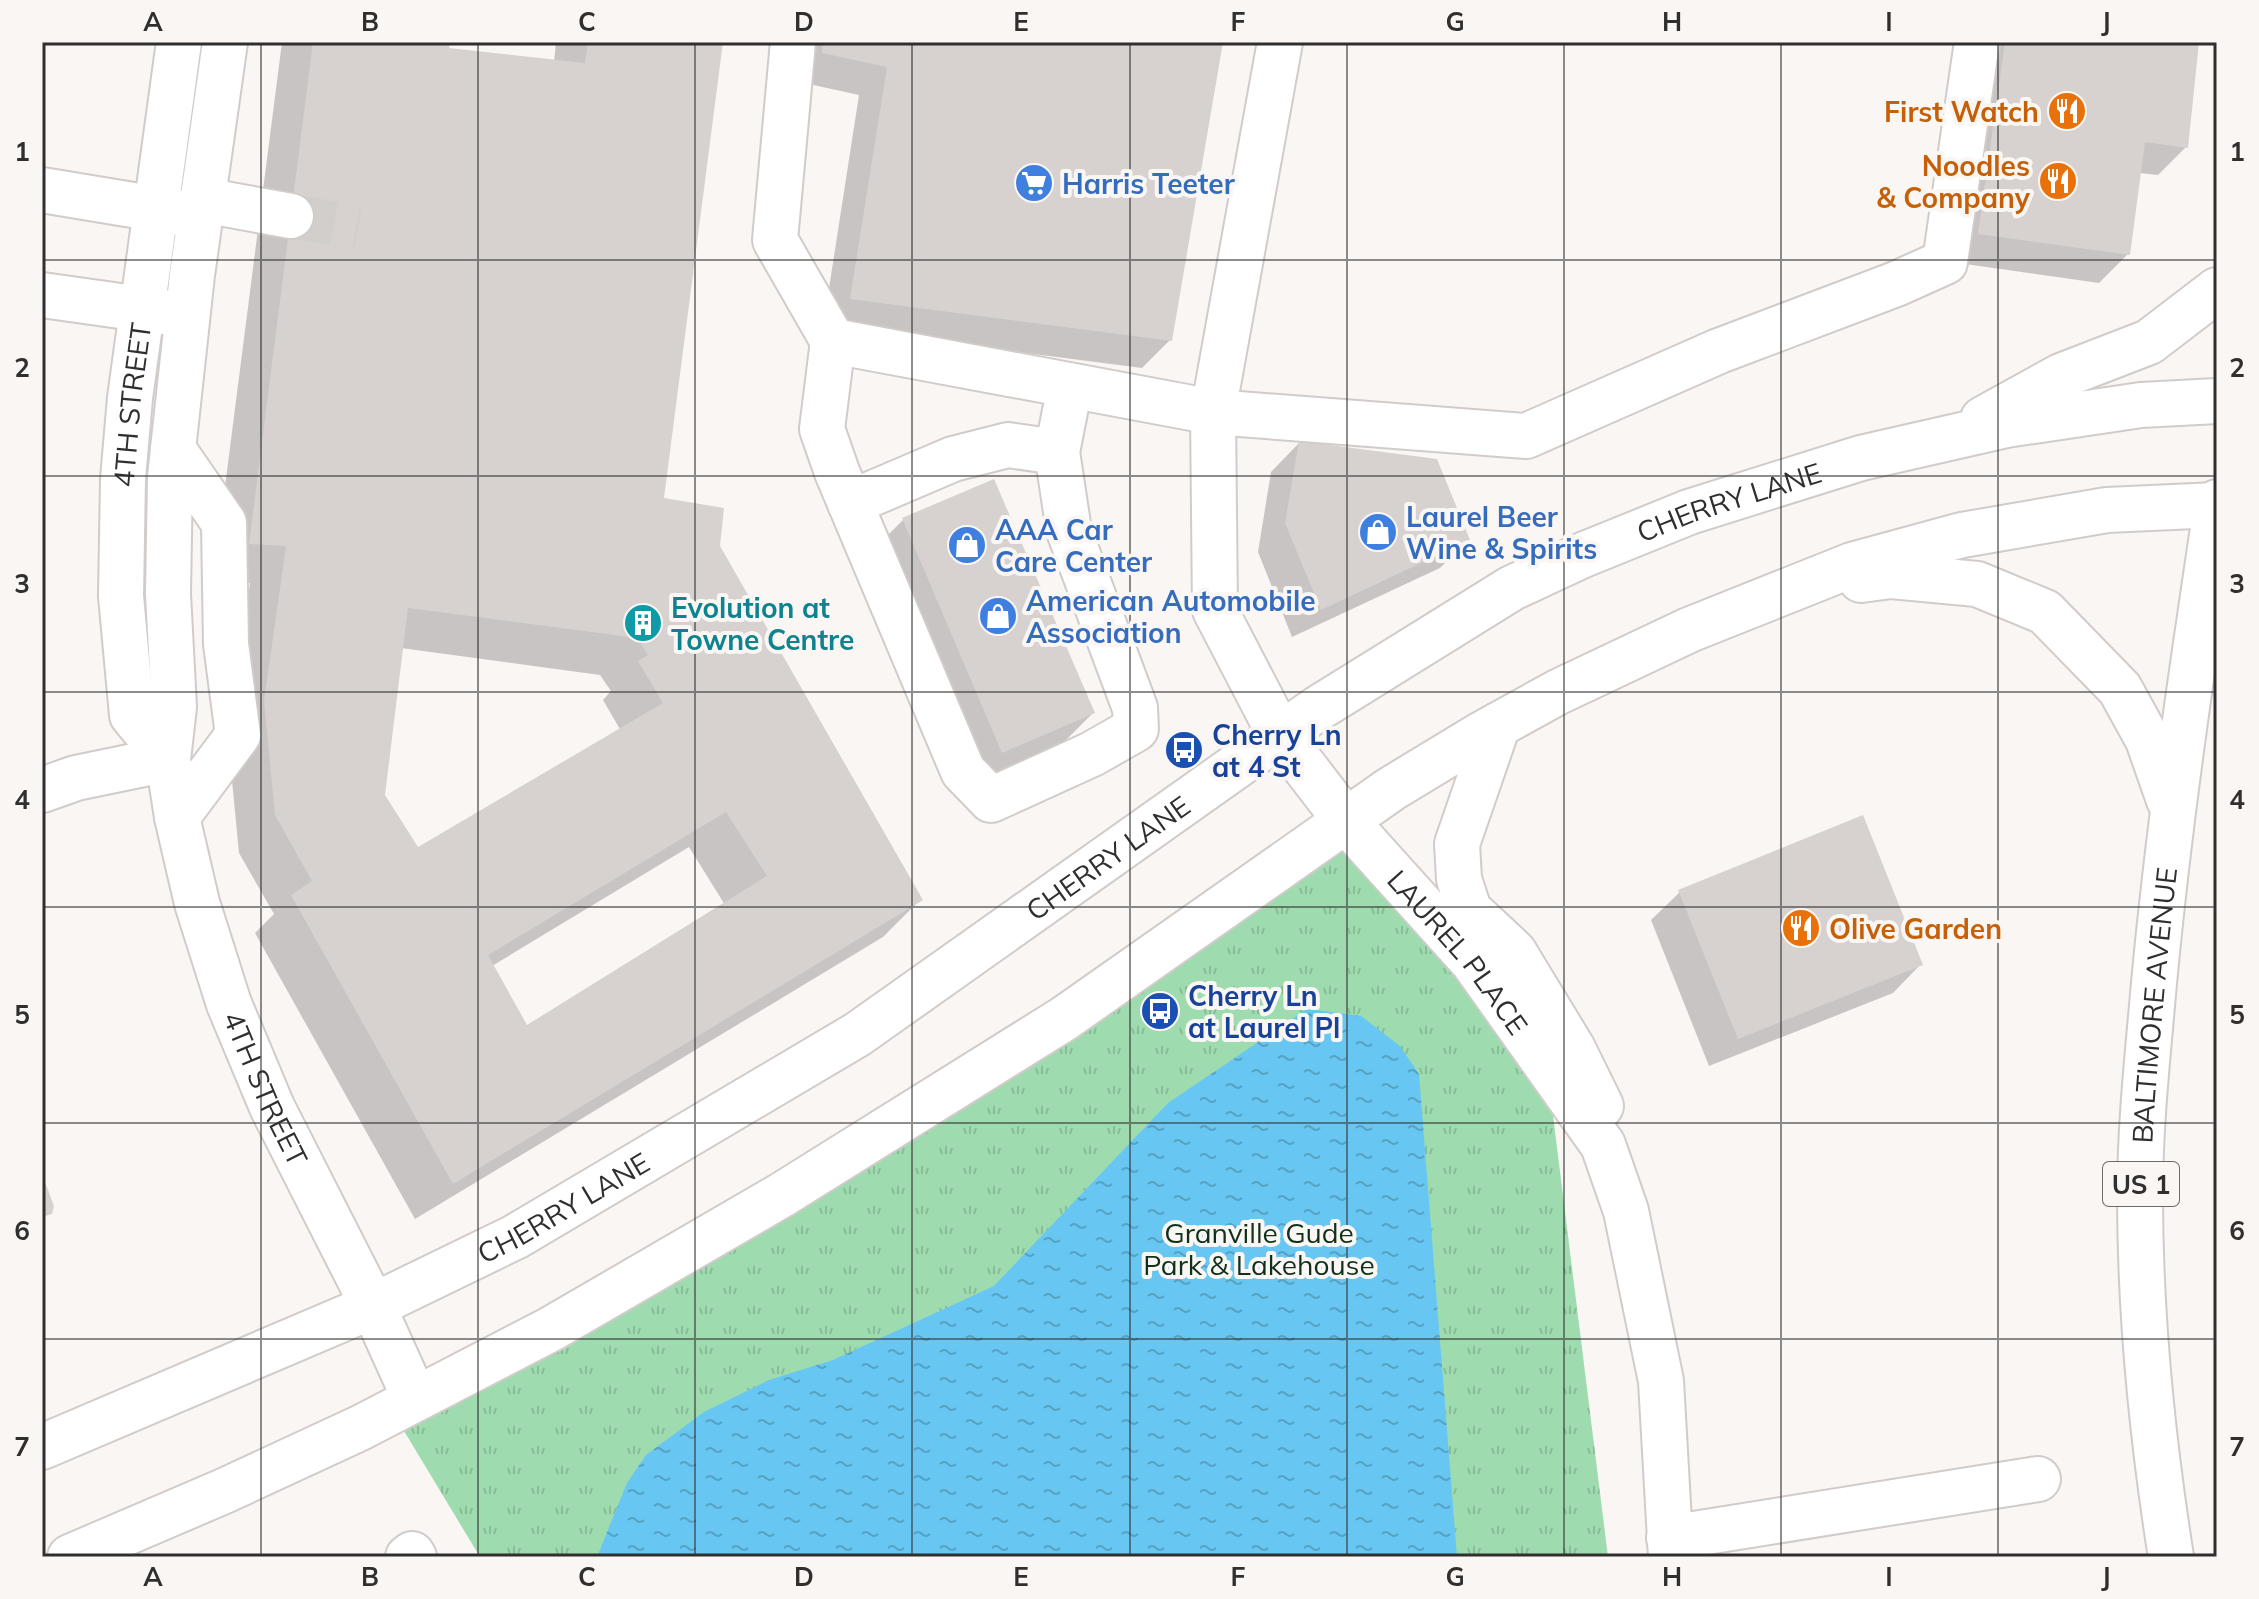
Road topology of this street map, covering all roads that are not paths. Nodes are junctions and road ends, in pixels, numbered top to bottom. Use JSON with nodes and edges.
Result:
{"nodes":[{"id":1,"x":179,"y":42,"type":"edge"},
{"id":2,"x":225,"y":42,"type":"edge"},
{"id":3,"x":793,"y":42,"type":"edge"},
{"id":4,"x":1280,"y":42,"type":"edge"},
{"id":5,"x":1977,"y":42,"type":"edge"},
{"id":6,"x":42,"y":190,"type":"edge"},
{"id":7,"x":156,"y":208,"type":"junction"},
{"id":8,"x":202,"y":209,"type":"junction"},
{"id":9,"x":291,"y":216,"type":"tunnel mouth"},
{"id":10,"x":2217,"y":290,"type":"edge"},
{"id":11,"x":42,"y":295,"type":"edge"},
{"id":12,"x":142,"y":309,"type":"junction"},
{"id":13,"x":188,"y":316,"type":"junction"},
{"id":14,"x":833,"y":341,"type":"junction"},
{"id":15,"x":1070,"y":386,"type":"junction"},
{"id":16,"x":2217,"y":401,"type":"edge"},
{"id":17,"x":1213,"y":412,"type":"junction"},
{"id":18,"x":1948,"y":439,"type":"junction"},
{"id":19,"x":173,"y":449,"type":"junction"},
{"id":20,"x":1057,"y":452,"type":"junction"},
{"id":21,"x":850,"y":503,"type":"junction"},
{"id":22,"x":2217,"y":504,"type":"edge"},
{"id":23,"x":1788,"y":591,"type":"junction"},
{"id":24,"x":1498,"y":725,"type":"junction"},
{"id":25,"x":1280,"y":735,"type":"junction"},
{"id":26,"x":168,"y":759,"type":"junction"},
{"id":27,"x":42,"y":790,"type":"edge"},
{"id":28,"x":2173,"y":811,"type":"junction"},
{"id":29,"x":177,"y":817,"type":"junction"},
{"id":30,"x":1346,"y":821,"type":"junction"},
{"id":31,"x":1616,"y":1181,"type":"junction"},
{"id":32,"x":373,"y":1306,"type":"junction"},
{"id":33,"x":415,"y":1399,"type":"junction"},
{"id":34,"x":42,"y":1447,"type":"edge"},
{"id":35,"x":2038,"y":1479,"type":"dead end"},
{"id":36,"x":1670,"y":1547,"type":"edge"},
{"id":37,"x":70,"y":1557,"type":"edge"},
{"id":38,"x":2171,"y":1557,"type":"edge"}],
"edges":[{"from":1,"to":7,"type":"main road","name":"4TH STREET"},
{"from":2,"to":8,"type":"main road","name":"4TH STREET"},
{"from":3,"to":14,"type":"main road"},
{"from":4,"to":17,"type":"main road","name":"LAUREL PLACE"},
{"from":5,"to":17,"type":"main road"},
{"from":6,"to":7,"type":"main road"},
{"from":7,"to":8,"type":"main road"},
{"from":7,"to":12,"type":"main road","name":"4TH STREET"},
{"from":8,"to":9,"type":"main road"},
{"from":8,"to":13,"type":"main road","name":"4TH STREET"},
{"from":10,"to":18,"type":"main road"},
{"from":11,"to":12,"type":"main road"},
{"from":12,"to":13,"type":"main road"},
{"from":12,"to":26,"type":"main road","name":"4TH STREET"},
{"from":13,"to":19,"type":"main road","name":"4TH STREET"},
{"from":14,"to":15,"type":"main road"},
{"from":14,"to":21,"type":"main road"},
{"from":15,"to":17,"type":"main road"},
{"from":15,"to":20,"type":"main road"},
{"from":16,"to":18,"type":"main road","name":"CHERRY LANE"},
{"from":17,"to":25,"type":"main road","name":"LAUREL PLACE"},
{"from":18,"to":25,"type":"main road","name":"CHERRY LANE"},
{"from":19,"to":26,"type":"main road","name":"4TH STREET"},
{"from":19,"to":29,"type":"main road"},
{"from":20,"to":21,"type":"main road"},
{"from":20,"to":21,"type":"main road"},
{"from":22,"to":23,"type":"main road"},
{"from":22,"to":28,"type":"main road","name":"BALTIMORE AVENUE","number":"US 1"},
{"from":23,"to":24,"type":"main road"},
{"from":23,"to":28,"type":"main road"},
{"from":24,"to":30,"type":"main road"},
{"from":24,"to":31,"type":"main road","name":"LAUREL PLACE"},
{"from":25,"to":30,"type":"main road","name":"LAUREL PLACE"},
{"from":25,"to":32,"type":"main road","name":"CHERRY LANE"},
{"from":26,"to":27,"type":"main road"},
{"from":26,"to":29,"type":"main road","name":"4TH STREET"},
{"from":28,"to":38,"type":"main road","name":"BALTIMORE AVENUE","number":"US 1"},
{"from":29,"to":32,"type":"main road","name":"4TH STREET"},
{"from":30,"to":31,"type":"main road","name":"LAUREL PLACE"},
{"from":30,"to":33,"type":"main road"},
{"from":31,"to":36,"type":"main road","name":"LAUREL PLACE"},
{"from":32,"to":33,"type":"main road","name":"4TH STREET"},
{"from":32,"to":34,"type":"main road","name":"CHERRY LANE"},
{"from":33,"to":37,"type":"main road"},
{"from":35,"to":36,"type":"main road"}]}
